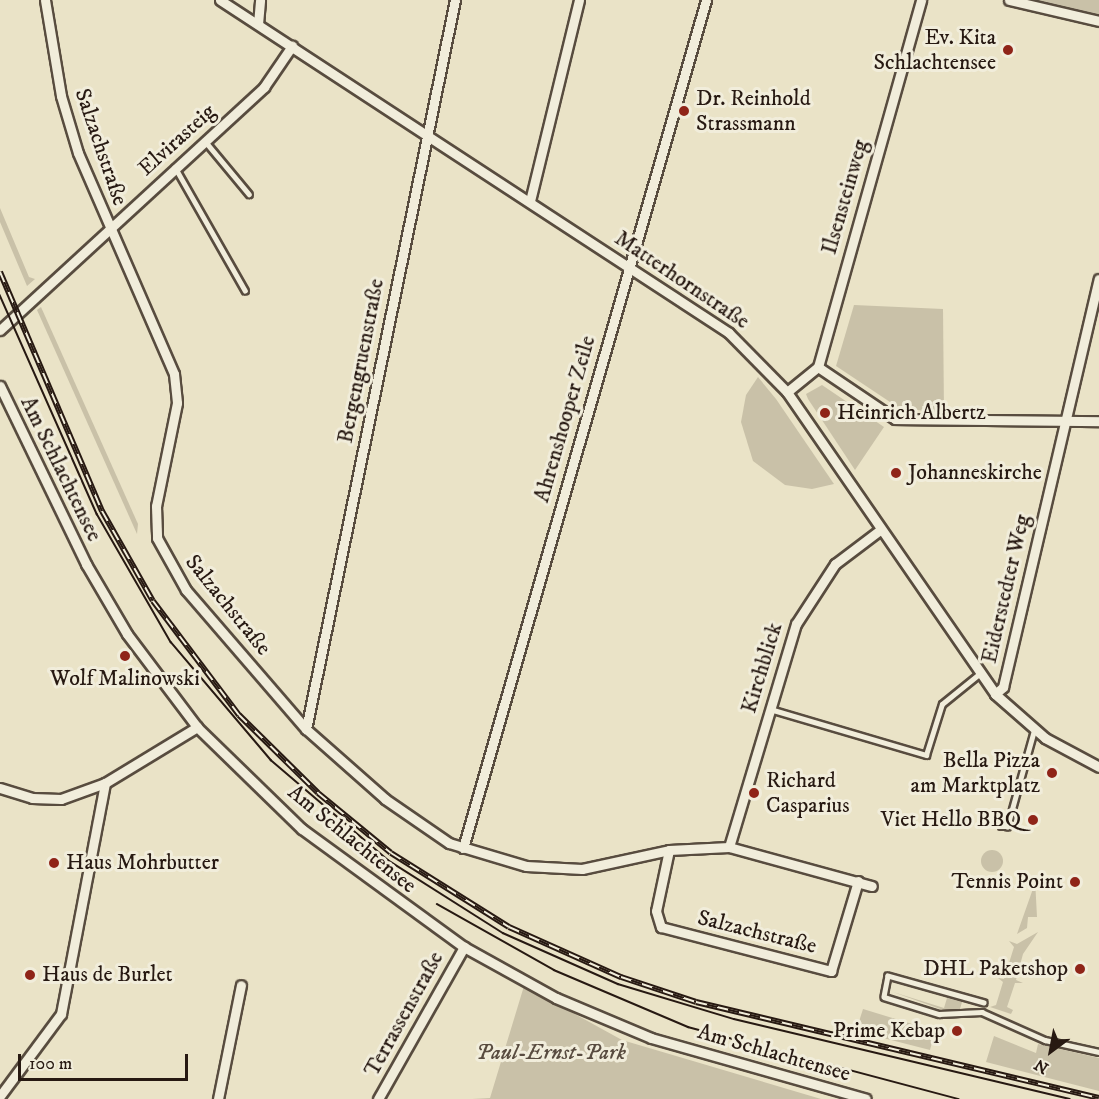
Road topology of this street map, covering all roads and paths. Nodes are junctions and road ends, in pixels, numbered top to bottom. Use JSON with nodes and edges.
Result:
{"nodes":[{"id":1,"x":45,"y":0,"type":"edge"},
{"id":2,"x":220,"y":0,"type":"edge"},
{"id":3,"x":260,"y":0,"type":"edge"},
{"id":4,"x":455,"y":0,"type":"edge"},
{"id":5,"x":579,"y":0,"type":"edge"},
{"id":6,"x":705,"y":0,"type":"edge"},
{"id":7,"x":921,"y":0,"type":"edge"},
{"id":8,"x":1009,"y":0,"type":"edge"},
{"id":9,"x":1099,"y":21,"type":"edge"},
{"id":10,"x":258,"y":24,"type":"junction"},
{"id":11,"x":292,"y":46,"type":"junction"},
{"id":12,"x":427,"y":135,"type":"junction"},
{"id":13,"x":205,"y":141,"type":"junction"},
{"id":14,"x":175,"y":167,"type":"junction"},
{"id":15,"x":249,"y":194,"type":"dead end"},
{"id":16,"x":530,"y":201,"type":"junction"},
{"id":17,"x":109,"y":227,"type":"junction"},
{"id":18,"x":629,"y":267,"type":"junction"},
{"id":19,"x":1099,"y":279,"type":"edge"},
{"id":20,"x":246,"y":290,"type":"dead end"},
{"id":21,"x":0,"y":330,"type":"edge"},
{"id":22,"x":818,"y":367,"type":"junction"},
{"id":23,"x":0,"y":386,"type":"edge"},
{"id":24,"x":787,"y":392,"type":"junction"},
{"id":25,"x":1066,"y":421,"type":"junction"},
{"id":26,"x":1099,"y":421,"type":"edge"},
{"id":27,"x":880,"y":531,"type":"junction"},
{"id":28,"x":978,"y":675,"type":"junction"},
{"id":29,"x":994,"y":694,"type":"junction"},
{"id":30,"x":770,"y":709,"type":"junction"},
{"id":31,"x":197,"y":727,"type":"junction"},
{"id":32,"x":306,"y":729,"type":"junction"},
{"id":33,"x":1034,"y":730,"type":"junction"},
{"id":34,"x":1099,"y":767,"type":"edge"},
{"id":35,"x":105,"y":783,"type":"junction"},
{"id":36,"x":0,"y":788,"type":"edge"},
{"id":37,"x":1001,"y":827,"type":"dead end"},
{"id":38,"x":729,"y":847,"type":"junction"},
{"id":39,"x":463,"y":848,"type":"junction"},
{"id":40,"x":669,"y":850,"type":"junction"},
{"id":41,"x":858,"y":881,"type":"junction"},
{"id":42,"x":872,"y":886,"type":"dead end"},
{"id":43,"x":464,"y":947,"type":"junction"},
{"id":44,"x":241,"y":985,"type":"dead end"},
{"id":45,"x":984,"y":1003,"type":"dead end"},
{"id":46,"x":1099,"y":1052,"type":"edge"},
{"id":47,"x":0,"y":1098,"type":"edge"},
{"id":48,"x":218,"y":1099,"type":"edge"},
{"id":49,"x":378,"y":1099,"type":"edge"},
{"id":50,"x":866,"y":1099,"type":"edge"}],
"edges":[{"from":1,"to":17,"type":"street","name":"Salzachstraße"},
{"from":2,"to":10,"type":"street","name":"Matterhornstraße"},
{"from":3,"to":10,"type":"street"},
{"from":4,"to":12,"type":"street","name":"Bergengruenstraße"},
{"from":5,"to":16,"type":"street"},
{"from":6,"to":18,"type":"street","name":"Ahrenshooper Zeile"},
{"from":7,"to":22,"type":"street","name":"Ilsensteinweg"},
{"from":8,"to":9,"type":"street"},
{"from":10,"to":11,"type":"street","name":"Matterhornstraße"},
{"from":11,"to":12,"type":"street","name":"Matterhornstraße"},
{"from":11,"to":13,"type":"street","name":"Elvirasteig"},
{"from":12,"to":16,"type":"street","name":"Matterhornstraße"},
{"from":12,"to":32,"type":"street","name":"Bergengruenstraße"},
{"from":13,"to":14,"type":"street","name":"Elvirasteig"},
{"from":13,"to":15,"type":"lane"},
{"from":14,"to":17,"type":"street","name":"Elvirasteig"},
{"from":14,"to":20,"type":"lane"},
{"from":16,"to":18,"type":"street","name":"Matterhornstraße"},
{"from":17,"to":21,"type":"street","name":"Elvirasteig"},
{"from":17,"to":32,"type":"street","name":"Salzachstraße"},
{"from":18,"to":24,"type":"street","name":"Matterhornstraße"},
{"from":18,"to":39,"type":"street","name":"Ahrenshooper Zeile"},
{"from":19,"to":25,"type":"street","name":"Eiderstedter Weg"},
{"from":22,"to":24,"type":"street"},
{"from":22,"to":25,"type":"street"},
{"from":23,"to":31,"type":"street","name":"Am Schlachtensee"},
{"from":24,"to":27,"type":"street","name":"Matterhornstraße"},
{"from":25,"to":26,"type":"street"},
{"from":25,"to":29,"type":"street","name":"Eiderstedter Weg"},
{"from":27,"to":28,"type":"street","name":"Matterhornstraße"},
{"from":27,"to":30,"type":"street","name":"Kirchblick"},
{"from":28,"to":29,"type":"street","name":"Matterhornstraße"},
{"from":28,"to":30,"type":"lane"},
{"from":29,"to":33,"type":"street","name":"Matterhornstraße"},
{"from":30,"to":38,"type":"street","name":"Kirchblick"},
{"from":31,"to":35,"type":"street"},
{"from":31,"to":43,"type":"street","name":"Am Schlachtensee"},
{"from":32,"to":39,"type":"street","name":"Salzachstraße"},
{"from":33,"to":34,"type":"street","name":"Matterhornstraße"},
{"from":33,"to":37,"type":"lane"},
{"from":35,"to":36,"type":"street"},
{"from":35,"to":47,"type":"street"},
{"from":38,"to":40,"type":"street","name":"Salzachstraße"},
{"from":38,"to":41,"type":"street","name":"Salzachstraße"},
{"from":39,"to":40,"type":"street","name":"Salzachstraße"},
{"from":40,"to":41,"type":"street","name":"Salzachstraße"},
{"from":41,"to":42,"type":"street","name":"Salzachstraße"},
{"from":43,"to":49,"type":"street","name":"Terrassenstraße"},
{"from":43,"to":50,"type":"street","name":"Am Schlachtensee"},
{"from":44,"to":48,"type":"street"},
{"from":45,"to":46,"type":"lane"}]}
